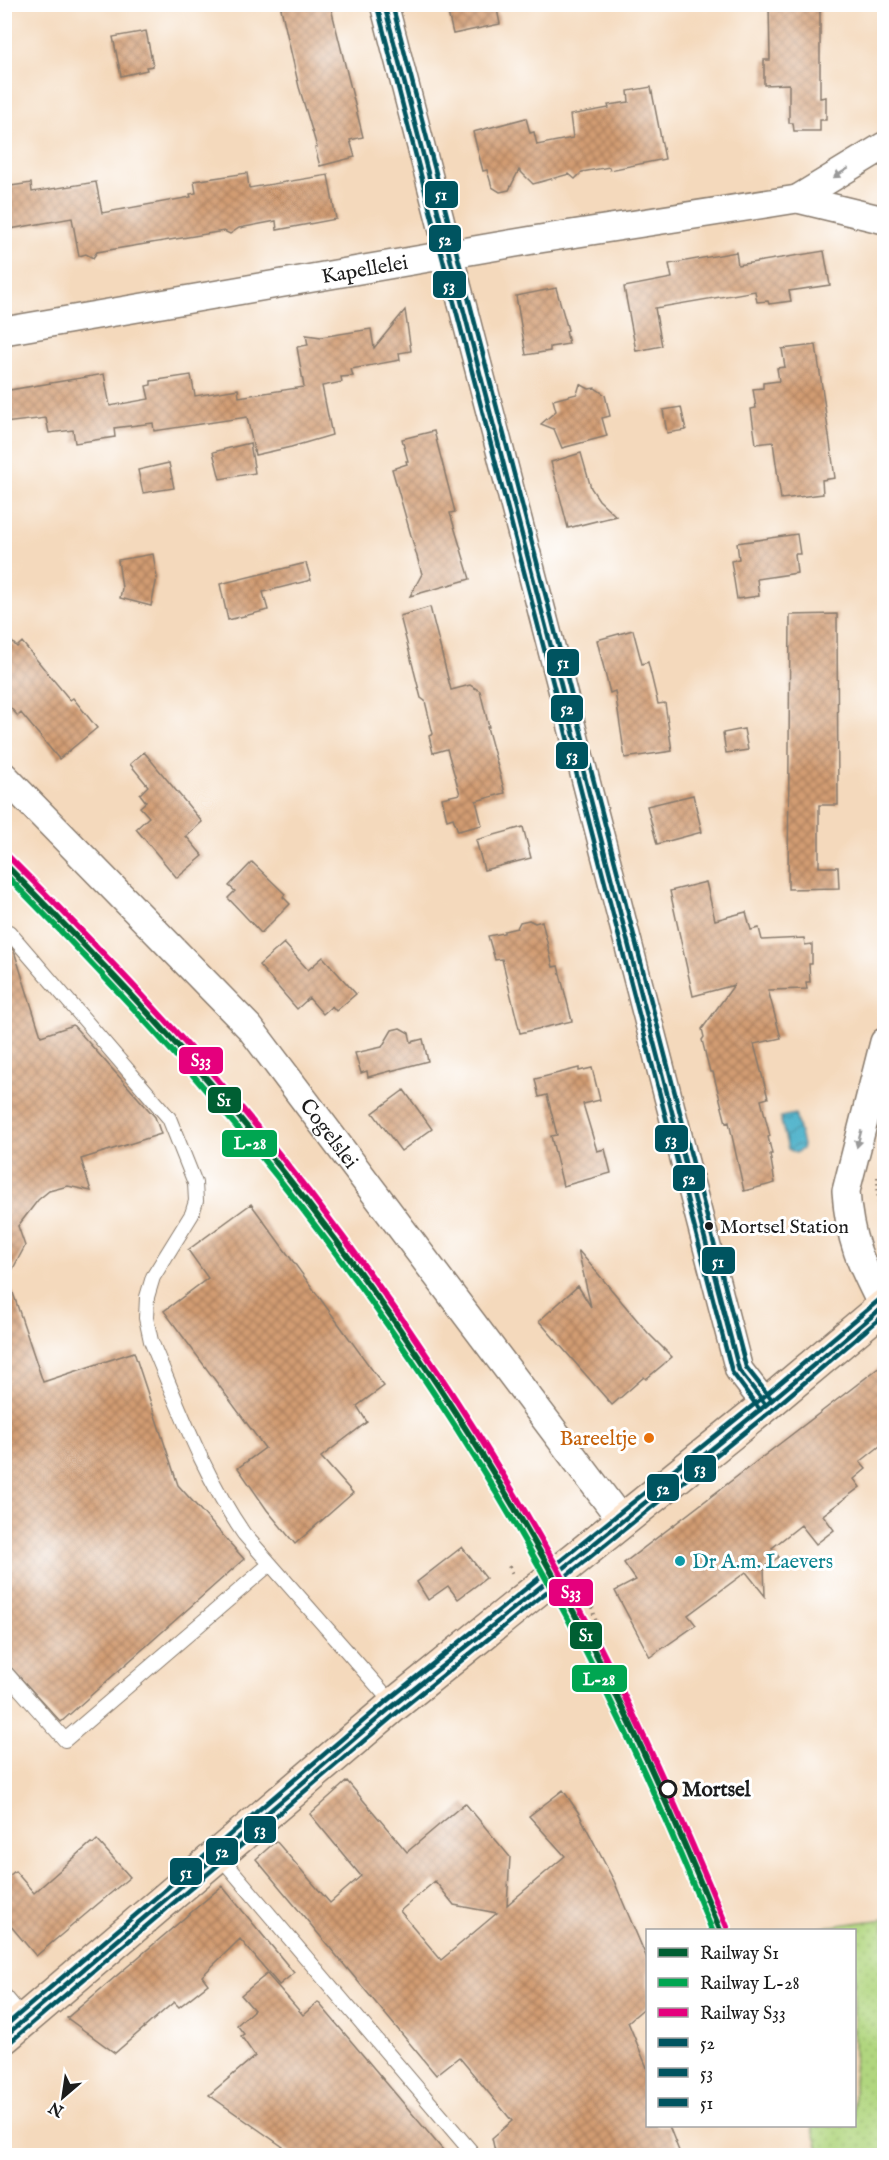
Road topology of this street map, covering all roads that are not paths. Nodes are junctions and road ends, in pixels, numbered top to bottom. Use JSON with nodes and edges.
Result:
{"nodes":[{"id":1,"x":384,"y":4,"type":"edge"},
{"id":2,"x":885,"y":146,"type":"edge"},
{"id":3,"x":797,"y":200,"type":"junction"},
{"id":4,"x":885,"y":220,"type":"edge"},
{"id":5,"x":449,"y":255,"type":"junction"},
{"id":6,"x":4,"y":331,"type":"edge"},
{"id":7,"x":4,"y":776,"type":"edge"},
{"id":8,"x":9,"y":932,"type":"dead end"},
{"id":9,"x":885,"y":1042,"type":"edge"},
{"id":10,"x":884,"y":1306,"type":"edge"},
{"id":11,"x":766,"y":1405,"type":"junction"},
{"id":12,"x":622,"y":1521,"type":"junction"},
{"id":13,"x":270,"y":1564,"type":"junction"},
{"id":14,"x":4,"y":1671,"type":"edge"},
{"id":15,"x":394,"y":1705,"type":"junction"},
{"id":16,"x":218,"y":1854,"type":"junction"},
{"id":17,"x":4,"y":1995,"type":"edge"},
{"id":18,"x":15,"y":2029,"type":"edge"},
{"id":19,"x":475,"y":2156,"type":"edge"}],
"edges":[{"from":1,"to":5,"type":"street"},
{"from":2,"to":3,"type":"street","name":"Kapellelei","one_way":true},
{"from":3,"to":4,"type":"street","name":"Kapellelei"},
{"from":3,"to":5,"type":"street","name":"Kapellelei"},
{"from":5,"to":6,"type":"street","name":"Kapellelei"},
{"from":5,"to":11,"type":"street"},
{"from":7,"to":12,"type":"street","name":"Cogelslei"},
{"from":8,"to":13,"type":"lane"},
{"from":9,"to":10,"type":"street","one_way":true},
{"from":10,"to":11,"type":"street"},
{"from":11,"to":12,"type":"street"},
{"from":12,"to":15,"type":"street"},
{"from":13,"to":14,"type":"lane"},
{"from":13,"to":15,"type":"lane"},
{"from":15,"to":16,"type":"street"},
{"from":16,"to":18,"type":"street"},
{"from":16,"to":19,"type":"lane"},
{"from":17,"to":18,"type":"lane"}]}
